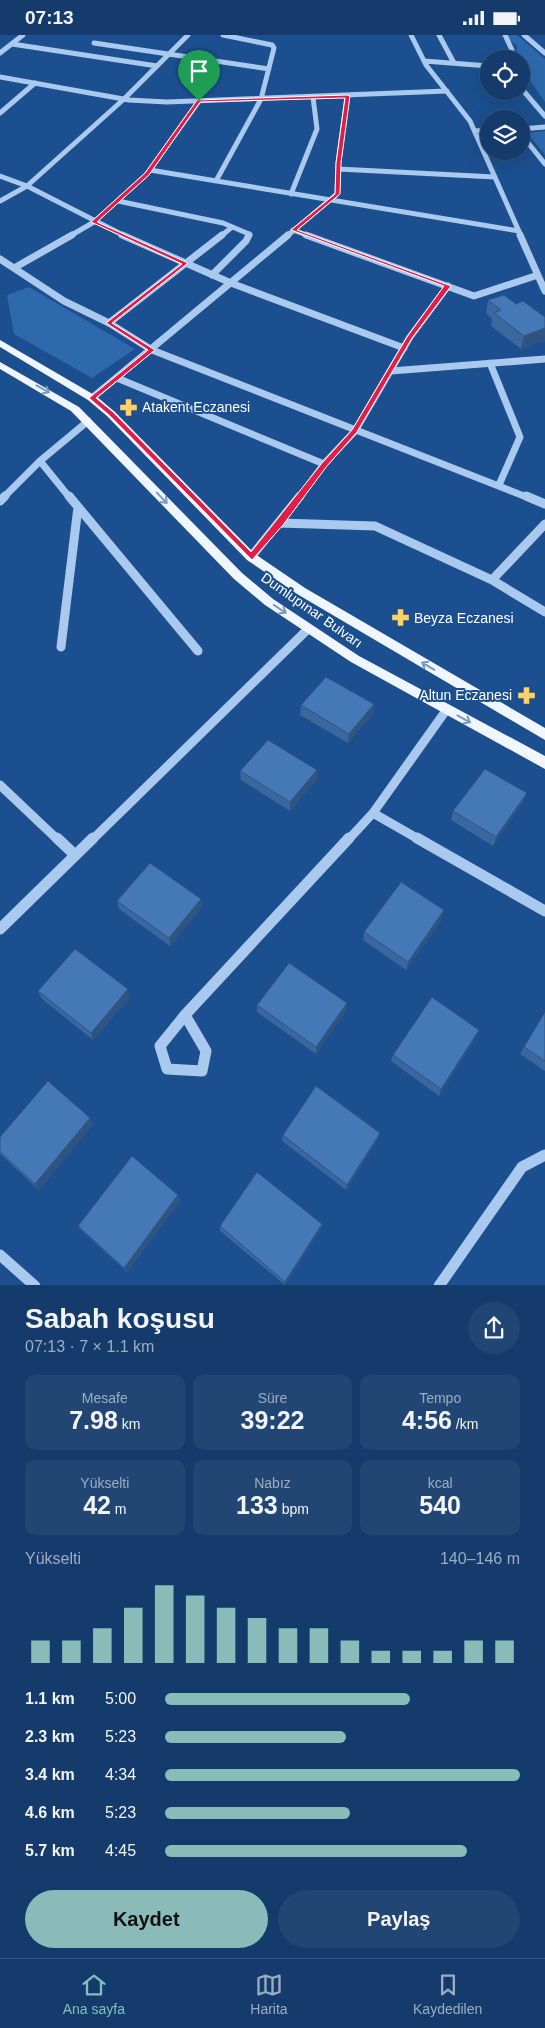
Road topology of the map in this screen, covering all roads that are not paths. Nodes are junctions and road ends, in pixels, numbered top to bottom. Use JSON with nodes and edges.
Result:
{"nodes":[{"id":1,"x":23,"y":35,"type":"edge"},
{"id":2,"x":188,"y":35,"type":"edge"},
{"id":3,"x":223,"y":35,"type":"edge"},
{"id":4,"x":264,"y":35,"type":"edge"},
{"id":5,"x":411,"y":35,"type":"edge"},
{"id":6,"x":439,"y":35,"type":"edge"},
{"id":7,"x":504,"y":35,"type":"edge"},
{"id":8,"x":524,"y":35,"type":"edge"},
{"id":9,"x":254,"y":40,"type":"junction"},
{"id":10,"x":94,"y":43,"type":"dead end"},
{"id":11,"x":12,"y":44,"type":"junction"},
{"id":12,"x":512,"y":50,"type":"edge"},
{"id":13,"x":0,"y":53,"type":"edge"},
{"id":14,"x":545,"y":53,"type":"edge"},
{"id":15,"x":171,"y":54,"type":"junction"},
{"id":16,"x":424,"y":61,"type":"junction"},
{"id":17,"x":454,"y":63,"type":"junction"},
{"id":18,"x":480,"y":65,"type":"edge"},
{"id":19,"x":157,"y":66,"type":"junction"},
{"id":20,"x":269,"y":69,"type":"junction"},
{"id":21,"x":0,"y":77,"type":"edge"},
{"id":22,"x":35,"y":83,"type":"junction"},
{"id":23,"x":447,"y":91,"type":"junction"},
{"id":24,"x":347,"y":96,"type":"junction"},
{"id":25,"x":313,"y":97,"type":"junction"},
{"id":26,"x":530,"y":98,"type":"edge"},
{"id":27,"x":124,"y":99,"type":"junction"},
{"id":28,"x":261,"y":99,"type":"junction"},
{"id":29,"x":199,"y":101,"type":"junction"},
{"id":30,"x":0,"y":113,"type":"edge"},
{"id":31,"x":545,"y":115,"type":"edge"},
{"id":32,"x":545,"y":127,"type":"edge"},
{"id":33,"x":530,"y":128,"type":"edge"},
{"id":34,"x":475,"y":131,"type":"junction"},
{"id":35,"x":480,"y":131,"type":"edge"},
{"id":36,"x":530,"y":145,"type":"edge"},
{"id":37,"x":545,"y":164,"type":"edge"},
{"id":38,"x":338,"y":169,"type":"junction"},
{"id":39,"x":150,"y":170,"type":"junction"},
{"id":40,"x":0,"y":176,"type":"edge"},
{"id":41,"x":495,"y":177,"type":"junction"},
{"id":42,"x":216,"y":181,"type":"junction"},
{"id":43,"x":27,"y":186,"type":"junction"},
{"id":44,"x":290,"y":194,"type":"junction"},
{"id":45,"x":330,"y":200,"type":"junction"},
{"id":46,"x":0,"y":201,"type":"edge"},
{"id":47,"x":118,"y":201,"type":"junction"},
{"id":48,"x":94,"y":222,"type":"junction"},
{"id":49,"x":232,"y":227,"type":"junction"},
{"id":50,"x":293,"y":230,"type":"junction"},
{"id":51,"x":519,"y":231,"type":"junction"},
{"id":52,"x":0,"y":259,"type":"edge"},
{"id":53,"x":186,"y":263,"type":"junction"},
{"id":54,"x":545,"y":267,"type":"edge"},
{"id":55,"x":14,"y":268,"type":"junction"},
{"id":56,"x":537,"y":272,"type":"junction"},
{"id":57,"x":212,"y":275,"type":"junction"},
{"id":58,"x":231,"y":283,"type":"junction"},
{"id":59,"x":448,"y":286,"type":"junction"},
{"id":60,"x":545,"y":291,"type":"edge"},
{"id":61,"x":108,"y":323,"type":"junction"},
{"id":62,"x":0,"y":343,"type":"edge"},
{"id":63,"x":404,"y":348,"type":"junction"},
{"id":64,"x":152,"y":350,"type":"junction"},
{"id":65,"x":545,"y":359,"type":"edge"},
{"id":66,"x":490,"y":363,"type":"junction"},
{"id":67,"x":0,"y":365,"type":"edge"},
{"id":68,"x":391,"y":371,"type":"junction"},
{"id":69,"x":117,"y":378,"type":"junction"},
{"id":70,"x":92,"y":398,"type":"junction"},
{"id":71,"x":88,"y":421,"type":"junction"},
{"id":72,"x":355,"y":431,"type":"junction"},
{"id":73,"x":40,"y":461,"type":"junction"},
{"id":74,"x":324,"y":464,"type":"junction"},
{"id":75,"x":499,"y":485,"type":"junction"},
{"id":76,"x":0,"y":499,"type":"edge"},
{"id":77,"x":545,"y":504,"type":"edge"},
{"id":78,"x":78,"y":507,"type":"junction"},
{"id":79,"x":280,"y":523,"type":"junction"},
{"id":80,"x":545,"y":524,"type":"edge"},
{"id":81,"x":252,"y":557,"type":"junction"},
{"id":82,"x":492,"y":579,"type":"junction"},
{"id":83,"x":545,"y":612,"type":"edge"},
{"id":84,"x":308,"y":629,"type":"junction"},
{"id":85,"x":61,"y":647,"type":"dead end"},
{"id":86,"x":198,"y":651,"type":"dead end"},
{"id":87,"x":447,"y":709,"type":"junction"},
{"id":88,"x":545,"y":735,"type":"edge"},
{"id":89,"x":545,"y":763,"type":"edge"},
{"id":90,"x":0,"y":785,"type":"edge"},
{"id":91,"x":373,"y":813,"type":"junction"},
{"id":92,"x":75,"y":855,"type":"junction"},
{"id":93,"x":545,"y":911,"type":"edge"},
{"id":94,"x":0,"y":929,"type":"edge"},
{"id":95,"x":185,"y":1015,"type":"junction"},
{"id":96,"x":545,"y":1155,"type":"edge"},
{"id":97,"x":0,"y":1255,"type":"edge"},
{"id":98,"x":35,"y":1285,"type":"edge"},
{"id":99,"x":439,"y":1285,"type":"edge"}],
"edges":[{"from":1,"to":11,"type":"street"},
{"from":2,"to":15,"type":"street"},
{"from":3,"to":9,"type":"street"},
{"from":4,"to":9,"type":"street"},
{"from":5,"to":16,"type":"street"},
{"from":6,"to":17,"type":"street"},
{"from":7,"to":12,"type":"street"},
{"from":8,"to":14,"type":"street"},
{"from":9,"to":20,"type":"street"},
{"from":10,"to":15,"type":"street"},
{"from":11,"to":13,"type":"street"},
{"from":11,"to":19,"type":"street"},
{"from":15,"to":19,"type":"street"},
{"from":15,"to":20,"type":"street"},
{"from":16,"to":17,"type":"street"},
{"from":16,"to":23,"type":"street"},
{"from":17,"to":18,"type":"street"},
{"from":19,"to":27,"type":"street"},
{"from":20,"to":28,"type":"street"},
{"from":21,"to":22,"type":"street"},
{"from":22,"to":27,"type":"street"},
{"from":22,"to":30,"type":"street"},
{"from":23,"to":24,"type":"street"},
{"from":23,"to":34,"type":"street"},
{"from":24,"to":25,"type":"street"},
{"from":24,"to":38,"type":"street"},
{"from":25,"to":28,"type":"street"},
{"from":25,"to":44,"type":"street"},
{"from":26,"to":31,"type":"street"},
{"from":27,"to":29,"type":"street"},
{"from":27,"to":43,"type":"street"},
{"from":28,"to":29,"type":"street"},
{"from":28,"to":42,"type":"street"},
{"from":29,"to":39,"type":"street"},
{"from":32,"to":33,"type":"street"},
{"from":34,"to":35,"type":"street"},
{"from":34,"to":41,"type":"street"},
{"from":36,"to":37,"type":"street"},
{"from":38,"to":41,"type":"street"},
{"from":38,"to":45,"type":"street"},
{"from":39,"to":42,"type":"street"},
{"from":39,"to":47,"type":"street"},
{"from":40,"to":43,"type":"street"},
{"from":41,"to":51,"type":"street"},
{"from":42,"to":44,"type":"street"},
{"from":43,"to":46,"type":"street"},
{"from":43,"to":48,"type":"street"},
{"from":44,"to":45,"type":"street"},
{"from":45,"to":50,"type":"street"},
{"from":45,"to":51,"type":"street"},
{"from":47,"to":48,"type":"street"},
{"from":47,"to":49,"type":"street"},
{"from":48,"to":53,"type":"street"},
{"from":48,"to":55,"type":"street"},
{"from":49,"to":53,"type":"street"},
{"from":49,"to":57,"type":"street"},
{"from":50,"to":58,"type":"street"},
{"from":50,"to":59,"type":"street"},
{"from":51,"to":56,"type":"street"},
{"from":52,"to":55,"type":"street"},
{"from":53,"to":57,"type":"street"},
{"from":53,"to":61,"type":"street"},
{"from":54,"to":56,"type":"street"},
{"from":55,"to":61,"type":"street"},
{"from":56,"to":59,"type":"street"},
{"from":56,"to":60,"type":"street"},
{"from":57,"to":58,"type":"street"},
{"from":58,"to":63,"type":"street"},
{"from":58,"to":64,"type":"street"},
{"from":59,"to":63,"type":"street"},
{"from":61,"to":64,"type":"street"},
{"from":62,"to":70,"type":"main road","name":"Dumlupınar Bulvarı"},
{"from":63,"to":68,"type":"street"},
{"from":64,"to":69,"type":"street"},
{"from":64,"to":72,"type":"street"},
{"from":65,"to":66,"type":"street"},
{"from":66,"to":68,"type":"street"},
{"from":66,"to":75,"type":"street"},
{"from":67,"to":71,"type":"main road","name":"Dumlupınar Bulvarı","one_way":true},
{"from":68,"to":72,"type":"street"},
{"from":69,"to":70,"type":"street"},
{"from":69,"to":74,"type":"street"},
{"from":70,"to":81,"type":"main road","name":"Dumlupınar Bulvarı"},
{"from":71,"to":73,"type":"street"},
{"from":71,"to":84,"type":"main road","name":"Dumlupınar Bulvarı","one_way":true},
{"from":72,"to":74,"type":"street"},
{"from":72,"to":75,"type":"street"},
{"from":73,"to":76,"type":"street"},
{"from":73,"to":78,"type":"street"},
{"from":74,"to":79,"type":"street"},
{"from":75,"to":77,"type":"street"},
{"from":78,"to":85,"type":"street"},
{"from":78,"to":86,"type":"street"},
{"from":79,"to":81,"type":"street"},
{"from":79,"to":82,"type":"street"},
{"from":80,"to":82,"type":"street"},
{"from":88,"to":81,"type":"main road","name":"Dumlupınar Bulvarı","one_way":true},
{"from":82,"to":83,"type":"street"},
{"from":84,"to":87,"type":"main road","name":"Dumlupınar Bulvarı"},
{"from":84,"to":92,"type":"street"},
{"from":87,"to":89,"type":"main road","name":"Dumlupınar Bulvarı","one_way":true},
{"from":87,"to":91,"type":"street"},
{"from":90,"to":92,"type":"street"},
{"from":91,"to":93,"type":"street"},
{"from":91,"to":95,"type":"street"},
{"from":92,"to":94,"type":"street"},
{"from":95,"to":95,"type":"street"},
{"from":96,"to":99,"type":"street"},
{"from":97,"to":98,"type":"street"}]}
